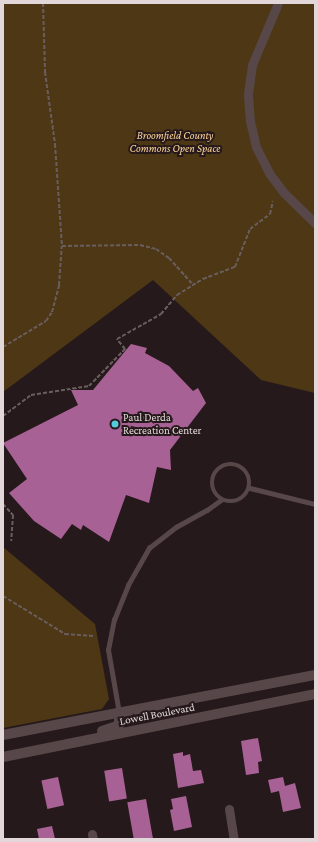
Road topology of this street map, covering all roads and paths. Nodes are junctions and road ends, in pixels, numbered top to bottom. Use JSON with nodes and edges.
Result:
{"nodes":[{"id":1,"x":43,"y":3,"type":"edge"},
{"id":2,"x":278,"y":3,"type":"edge"},
{"id":3,"x":273,"y":201,"type":"dead end"},
{"id":4,"x":315,"y":222,"type":"edge"},
{"id":5,"x":62,"y":246,"type":"junction"},
{"id":6,"x":193,"y":286,"type":"junction"},
{"id":7,"x":3,"y":347,"type":"edge"},
{"id":8,"x":3,"y":416,"type":"edge"},
{"id":9,"x":250,"y":488,"type":"junction"},
{"id":10,"x":221,"y":500,"type":"junction"},
{"id":11,"x":3,"y":504,"type":"edge"},
{"id":12,"x":315,"y":504,"type":"edge"},
{"id":13,"x":11,"y":541,"type":"dead end"},
{"id":14,"x":3,"y":596,"type":"edge"},
{"id":15,"x":94,"y":636,"type":"dead end"},
{"id":16,"x":315,"y":675,"type":"edge"},
{"id":17,"x":315,"y":694,"type":"edge"},
{"id":18,"x":119,"y":713,"type":"junction"},
{"id":19,"x":3,"y":735,"type":"edge"},
{"id":20,"x":35,"y":750,"type":"junction"},
{"id":21,"x":3,"y":757,"type":"edge"},
{"id":22,"x":229,"y":809,"type":"dead end"},
{"id":23,"x":234,"y":839,"type":"edge"}],
"edges":[{"from":1,"to":5,"type":"path"},
{"from":2,"to":4,"type":"street"},
{"from":3,"to":6,"type":"path"},
{"from":5,"to":6,"type":"path"},
{"from":5,"to":7,"type":"path"},
{"from":6,"to":8,"type":"path"},
{"from":9,"to":10,"type":"lane"},
{"from":9,"to":10,"type":"lane"},
{"from":9,"to":12,"type":"lane"},
{"from":10,"to":18,"type":"lane"},
{"from":11,"to":13,"type":"path"},
{"from":14,"to":15,"type":"path"},
{"from":16,"to":18,"type":"main road","name":"Lowell Boulevard"},
{"from":17,"to":20,"type":"main road","name":"Lowell Boulevard"},
{"from":18,"to":19,"type":"main road","name":"Lowell Boulevard"},
{"from":18,"to":20,"type":"main road"},
{"from":20,"to":21,"type":"main road","name":"Lowell Boulevard"},
{"from":22,"to":23,"type":"street"}]}
